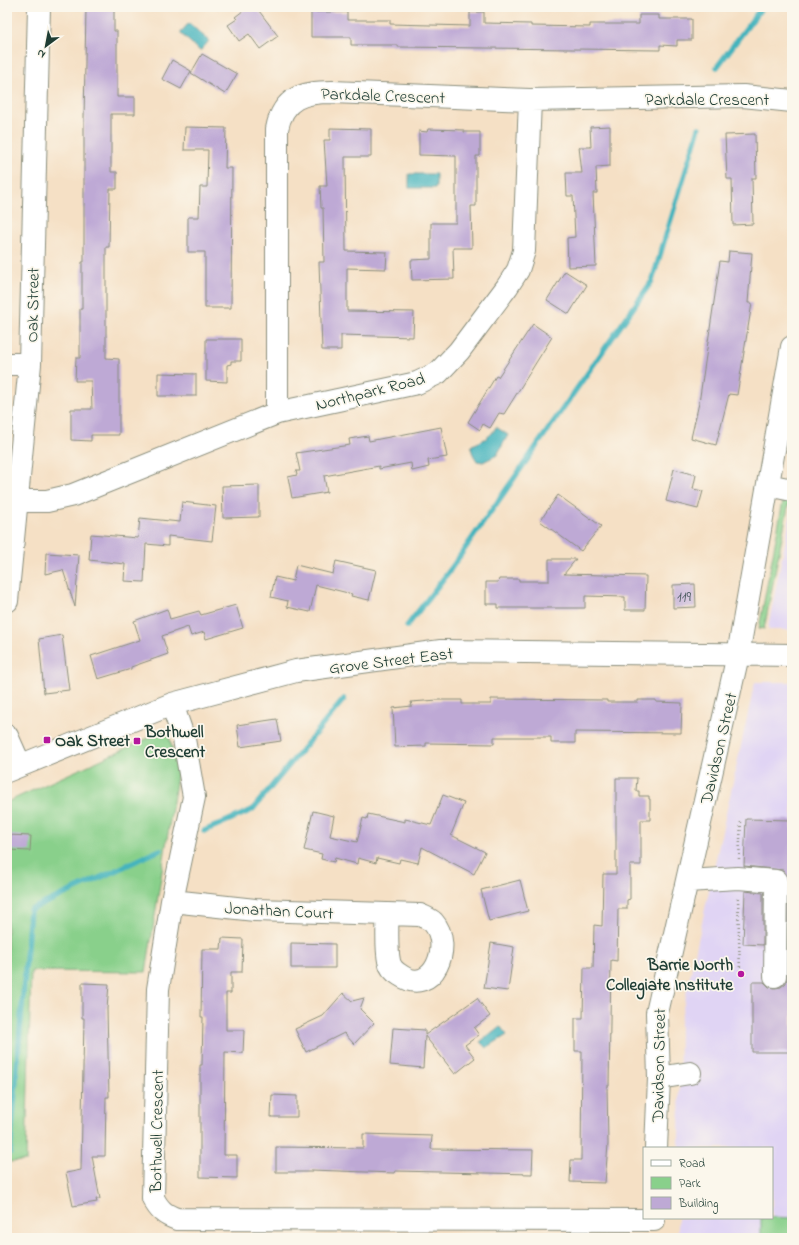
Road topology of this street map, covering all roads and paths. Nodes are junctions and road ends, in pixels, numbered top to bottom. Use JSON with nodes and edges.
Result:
{"nodes":[{"id":1,"x":38,"y":7,"type":"edge"},
{"id":2,"x":530,"y":100,"type":"junction"},
{"id":3,"x":792,"y":101,"type":"edge"},
{"id":4,"x":792,"y":347,"type":"edge"},
{"id":5,"x":7,"y":364,"type":"edge"},
{"id":6,"x":30,"y":364,"type":"junction"},
{"id":7,"x":276,"y":413,"type":"junction"},
{"id":8,"x":768,"y":484,"type":"junction"},
{"id":9,"x":792,"y":490,"type":"edge"},
{"id":10,"x":17,"y":501,"type":"junction"},
{"id":11,"x":7,"y":601,"type":"edge"},
{"id":12,"x":738,"y":655,"type":"junction"},
{"id":13,"x":792,"y":655,"type":"edge"},
{"id":14,"x":172,"y":704,"type":"junction"},
{"id":15,"x":7,"y":736,"type":"edge"},
{"id":16,"x":14,"y":768,"type":"edge"},
{"id":17,"x":740,"y":821,"type":"dead end"},
{"id":18,"x":738,"y":878,"type":"junction"},
{"id":19,"x":687,"y":881,"type":"junction"},
{"id":20,"x":172,"y":901,"type":"junction"},
{"id":21,"x":387,"y":915,"type":"dead end"},
{"id":22,"x":740,"y":973,"type":"dead end"},
{"id":23,"x":775,"y":976,"type":"dead end"},
{"id":24,"x":690,"y":1072,"type":"dead end"},
{"id":25,"x":659,"y":1078,"type":"junction"},
{"id":26,"x":656,"y":1147,"type":"edge"},
{"id":27,"x":654,"y":1225,"type":"edge"}],
"edges":[{"from":1,"to":6,"type":"street","name":"Oak Street"},
{"from":2,"to":3,"type":"street","name":"Parkdale Crescent"},
{"from":2,"to":7,"type":"street","name":"Northpark Road"},
{"from":2,"to":7,"type":"street","name":"Parkdale Crescent"},
{"from":4,"to":8,"type":"street","name":"Davidson Street"},
{"from":5,"to":6,"type":"street"},
{"from":6,"to":10,"type":"street","name":"Oak Street"},
{"from":7,"to":10,"type":"street","name":"Northpark Road"},
{"from":8,"to":9,"type":"street"},
{"from":8,"to":12,"type":"street","name":"Davidson Street"},
{"from":10,"to":11,"type":"street","name":"Oak Street"},
{"from":12,"to":13,"type":"street","name":"Grove Street East"},
{"from":12,"to":14,"type":"street","name":"Grove Street East"},
{"from":12,"to":19,"type":"street","name":"Davidson Street"},
{"from":14,"to":16,"type":"street","name":"Grove Street East"},
{"from":14,"to":20,"type":"street","name":"Bothwell Crescent"},
{"from":15,"to":16,"type":"street"},
{"from":17,"to":18,"type":"path"},
{"from":18,"to":19,"type":"street"},
{"from":18,"to":22,"type":"path"},
{"from":18,"to":23,"type":"street"},
{"from":19,"to":25,"type":"street","name":"Davidson Street"},
{"from":20,"to":21,"type":"street","name":"Jonathan Court"},
{"from":20,"to":27,"type":"street","name":"Bothwell Crescent"},
{"from":24,"to":25,"type":"street"},
{"from":25,"to":26,"type":"street","name":"Davidson Street"}]}
